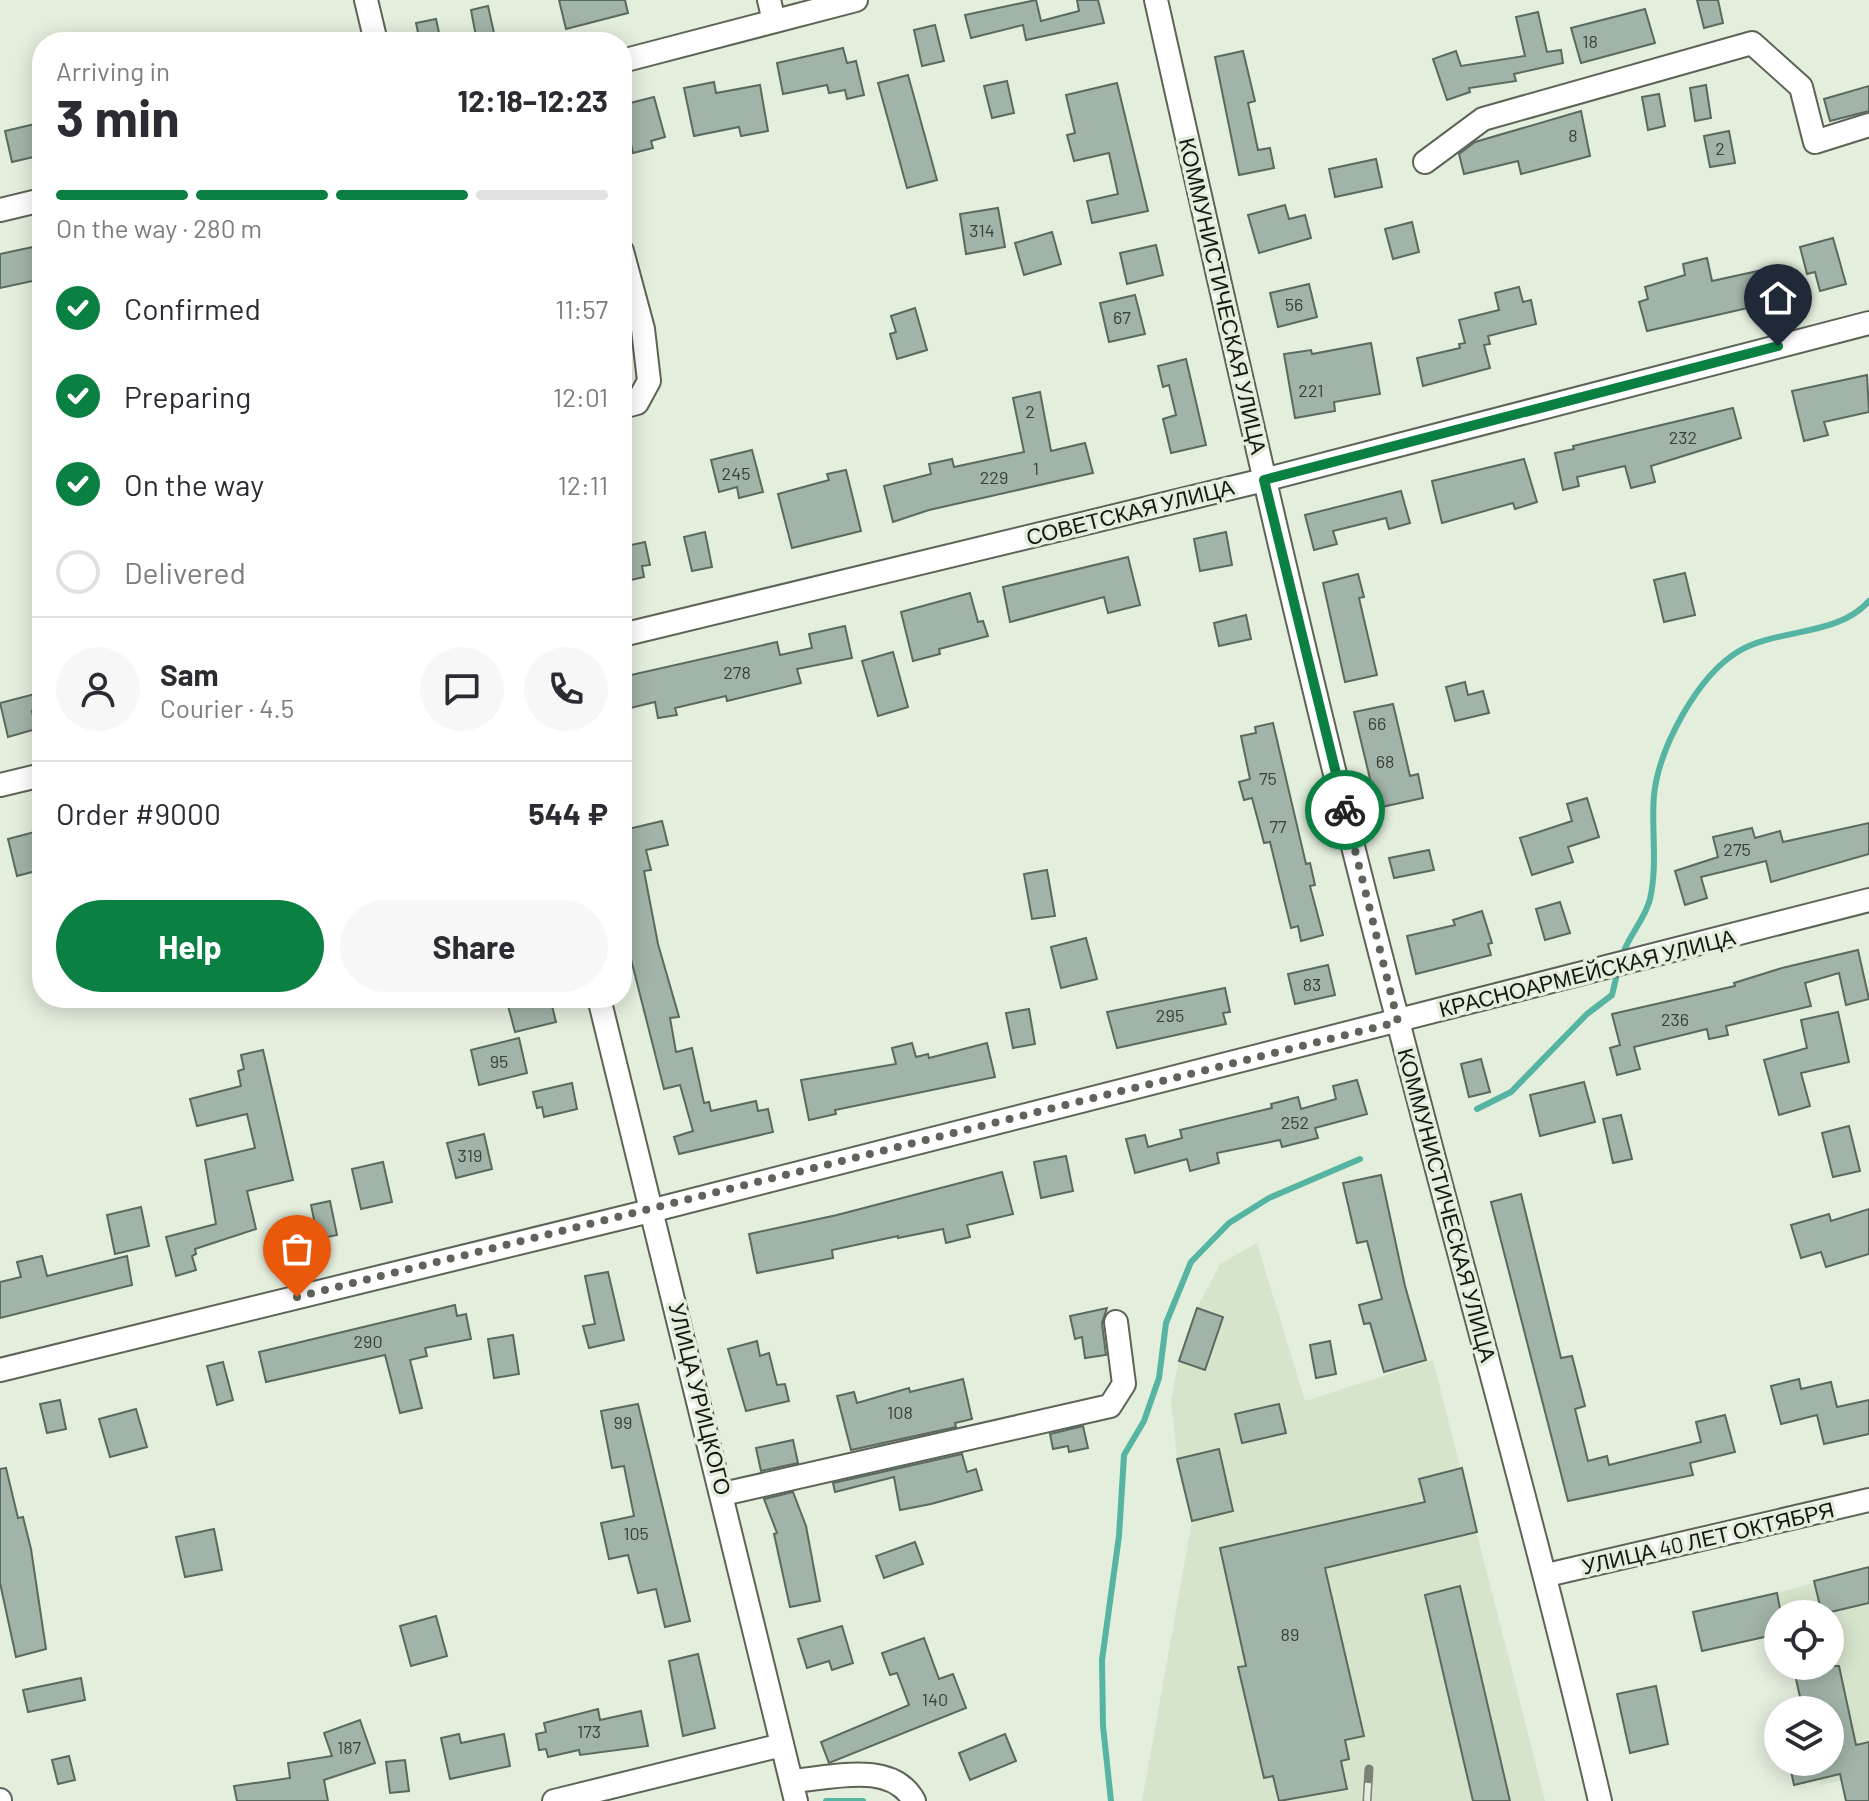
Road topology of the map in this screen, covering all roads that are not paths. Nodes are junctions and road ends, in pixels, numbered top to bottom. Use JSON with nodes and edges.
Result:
{"nodes":[{"id":1,"x":366,"y":0,"type":"edge"},
{"id":2,"x":856,"y":0,"type":"edge"},
{"id":3,"x":1156,"y":0,"type":"edge"},
{"id":4,"x":772,"y":10,"type":"edge"},
{"id":5,"x":374,"y":32,"type":"edge"},
{"id":6,"x":632,"y":58,"type":"edge"},
{"id":7,"x":1869,"y":125,"type":"edge"},
{"id":8,"x":1425,"y":162,"type":"dead end"},
{"id":9,"x":32,"y":202,"type":"edge"},
{"id":10,"x":0,"y":210,"type":"edge"},
{"id":11,"x":632,"y":288,"type":"edge"},
{"id":12,"x":1869,"y":323,"type":"edge"},
{"id":13,"x":632,"y":404,"type":"edge"},
{"id":14,"x":1264,"y":480,"type":"junction"},
{"id":15,"x":632,"y":633,"type":"edge"},
{"id":16,"x":32,"y":777,"type":"edge"},
{"id":17,"x":0,"y":785,"type":"edge"},
{"id":18,"x":1869,"y":900,"type":"edge"},
{"id":19,"x":602,"y":1008,"type":"edge"},
{"id":20,"x":1398,"y":1022,"type":"junction"},
{"id":21,"x":654,"y":1210,"type":"junction"},
{"id":22,"x":1116,"y":1322,"type":"dead end"},
{"id":23,"x":0,"y":1370,"type":"edge"},
{"id":24,"x":723,"y":1494,"type":"junction"},
{"id":25,"x":1869,"y":1500,"type":"edge"},
{"id":26,"x":1547,"y":1575,"type":"junction"},
{"id":27,"x":782,"y":1745,"type":"junction"},
{"id":28,"x":794,"y":1791,"type":"edge"},
{"id":29,"x":585,"y":1798,"type":"edge"},
{"id":30,"x":554,"y":1801,"type":"edge"},
{"id":31,"x":914,"y":1801,"type":"edge"},
{"id":32,"x":1600,"y":1801,"type":"edge"}],
"edges":[{"from":1,"to":5,"type":"street"},
{"from":2,"to":4,"type":"street"},
{"from":3,"to":14,"type":"street","name":"КОММУНИСТИЧЕСКАЯ УЛИЦА"},
{"from":4,"to":6,"type":"street"},
{"from":7,"to":8,"type":"street"},
{"from":9,"to":10,"type":"street"},
{"from":11,"to":13,"type":"street"},
{"from":12,"to":14,"type":"street","name":"СОВЕТСКАЯ УЛИЦА"},
{"from":14,"to":15,"type":"street","name":"СОВЕТСКАЯ УЛИЦА"},
{"from":14,"to":20,"type":"street","name":"КОММУНИСТИЧЕСКАЯ УЛИЦА"},
{"from":16,"to":17,"type":"street"},
{"from":18,"to":20,"type":"street","name":"КРАСНОАРМЕЙСКАЯ УЛИЦА"},
{"from":19,"to":21,"type":"street","name":"УЛИЦА УРИЦКОГО"},
{"from":20,"to":21,"type":"street","name":"КРАСНОАРМЕЙСКАЯ УЛИЦА"},
{"from":20,"to":26,"type":"street","name":"КОММУНИСТИЧЕСКАЯ УЛИЦА"},
{"from":21,"to":23,"type":"street","name":"КРАСНОАРМЕЙСКАЯ УЛИЦА"},
{"from":21,"to":24,"type":"street","name":"УЛИЦА УРИЦКОГО"},
{"from":22,"to":24,"type":"street"},
{"from":24,"to":27,"type":"street","name":"УЛИЦА УРИЦКОГО"},
{"from":25,"to":26,"type":"street","name":"УЛИЦА 40 ЛЕТ ОКТЯБРЯ"},
{"from":26,"to":32,"type":"street","name":"КОММУНИСТИЧЕСКАЯ УЛИЦА"},
{"from":27,"to":28,"type":"street","name":"УЛИЦА УРИЦКОГО"},
{"from":27,"to":29,"type":"street"},
{"from":28,"to":31,"type":"street"},
{"from":29,"to":30,"type":"street"}]}
